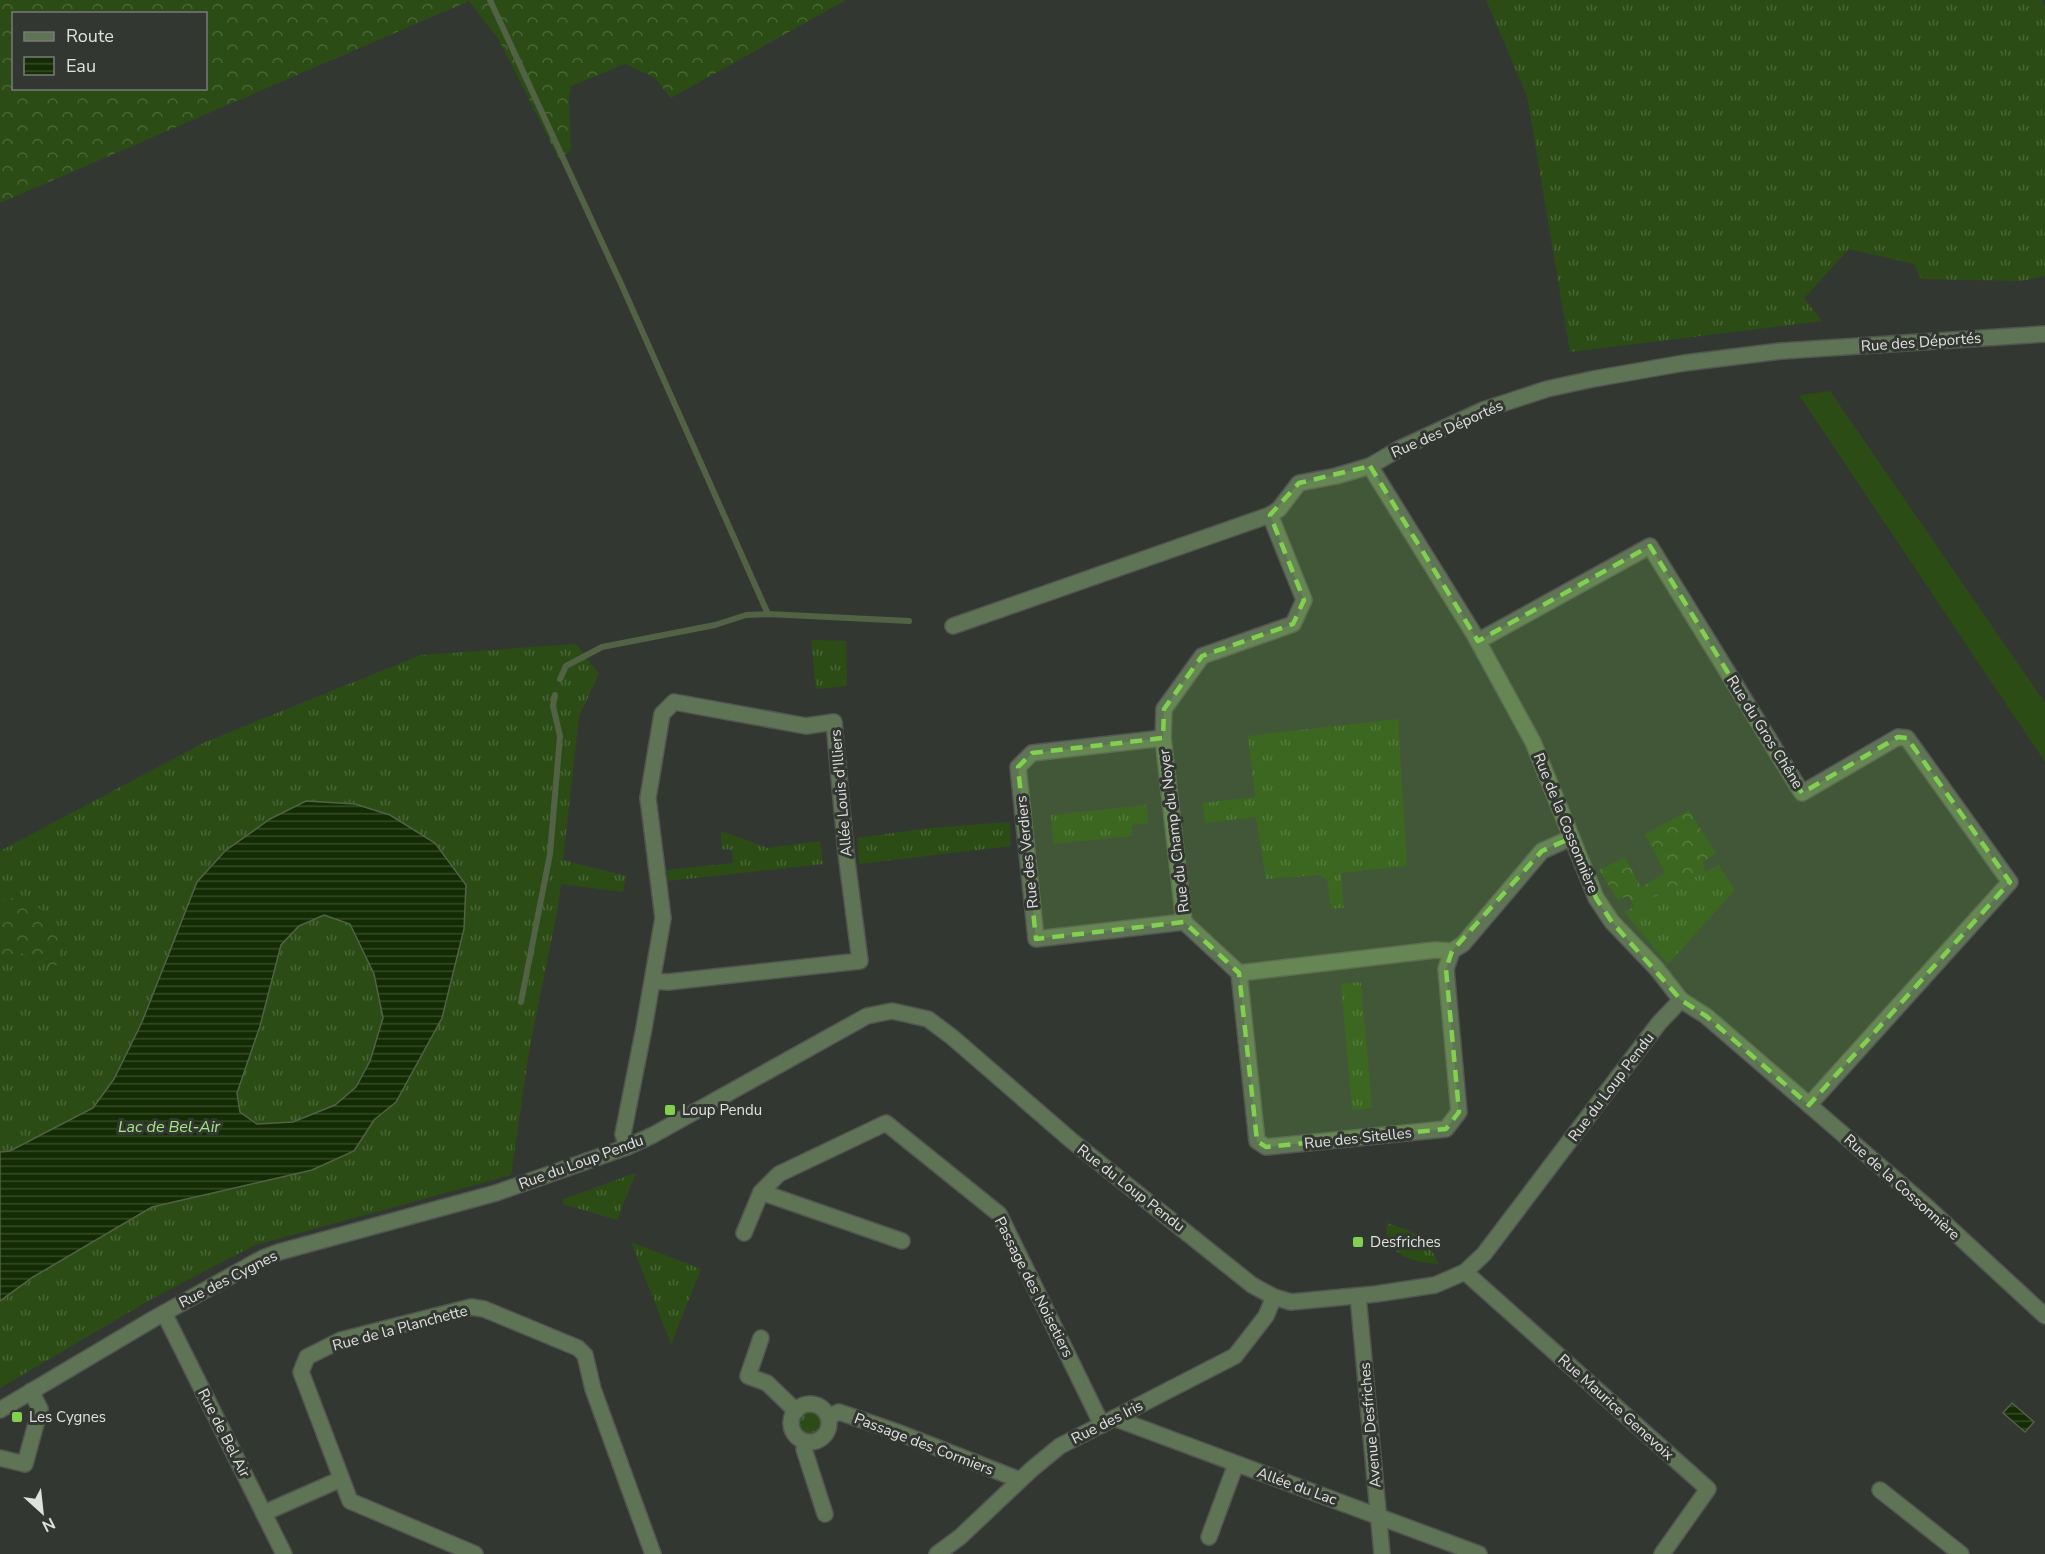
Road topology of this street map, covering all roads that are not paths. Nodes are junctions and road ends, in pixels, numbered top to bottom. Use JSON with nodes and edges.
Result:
{"nodes":[{"id":1,"x":2045,"y":334,"type":"edge"},
{"id":2,"x":1370,"y":466,"type":"junction"},
{"id":3,"x":1269,"y":515,"type":"junction"},
{"id":4,"x":953,"y":626,"type":"dead end"},
{"id":5,"x":1478,"y":641,"type":"junction"},
{"id":6,"x":1163,"y":738,"type":"junction"},
{"id":7,"x":1571,"y":838,"type":"junction"},
{"id":8,"x":1184,"y":922,"type":"junction"},
{"id":9,"x":1452,"y":951,"type":"junction"},
{"id":10,"x":1239,"y":973,"type":"junction"},
{"id":11,"x":653,"y":981,"type":"junction"},
{"id":12,"x":1681,"y":1000,"type":"junction"},
{"id":13,"x":1809,"y":1105,"type":"junction"},
{"id":14,"x":627,"y":1147,"type":"junction"},
{"id":15,"x":511,"y":1188,"type":"joint"},
{"id":16,"x":761,"y":1192,"type":"junction"},
{"id":17,"x":744,"y":1233,"type":"dead end"},
{"id":18,"x":902,"y":1241,"type":"dead end"},
{"id":19,"x":1465,"y":1272,"type":"junction"},
{"id":20,"x":1358,"y":1296,"type":"junction"},
{"id":21,"x":1274,"y":1297,"type":"junction"},
{"id":22,"x":164,"y":1312,"type":"junction"},
{"id":23,"x":2045,"y":1316,"type":"edge"},
{"id":24,"x":761,"y":1338,"type":"dead end"},
{"id":25,"x":31,"y":1391,"type":"junction"},
{"id":26,"x":0,"y":1410,"type":"edge"},
{"id":27,"x":796,"y":1411,"type":"junction"},
{"id":28,"x":828,"y":1417,"type":"junction"},
{"id":29,"x":1108,"y":1422,"type":"junction"},
{"id":30,"x":806,"y":1442,"type":"junction"},
{"id":31,"x":0,"y":1458,"type":"edge"},
{"id":32,"x":1236,"y":1464,"type":"junction"},
{"id":33,"x":341,"y":1479,"type":"junction"},
{"id":34,"x":1020,"y":1480,"type":"junction"},
{"id":35,"x":1880,"y":1490,"type":"dead end"},
{"id":36,"x":264,"y":1513,"type":"junction"},
{"id":37,"x":825,"y":1514,"type":"dead end"},
{"id":38,"x":1378,"y":1516,"type":"junction"},
{"id":39,"x":1209,"y":1537,"type":"dead end"},
{"id":40,"x":284,"y":1554,"type":"edge"},
{"id":41,"x":475,"y":1554,"type":"edge"},
{"id":42,"x":653,"y":1554,"type":"edge"},
{"id":43,"x":938,"y":1554,"type":"edge"},
{"id":44,"x":1382,"y":1554,"type":"edge"},
{"id":45,"x":1479,"y":1554,"type":"edge"},
{"id":46,"x":1662,"y":1554,"type":"edge"},
{"id":47,"x":1961,"y":1554,"type":"edge"}],
"edges":[{"from":1,"to":2,"type":"street","name":"Rue des Déportés"},
{"from":2,"to":3,"type":"street","name":"Rue des Déportés"},
{"from":2,"to":5,"type":"street","name":"Rue de la Cossonnière"},
{"from":3,"to":4,"type":"street","name":"Rue des Déportés"},
{"from":3,"to":6,"type":"street","name":"Rue du Champ du Noyer"},
{"from":5,"to":7,"type":"street","name":"Rue de la Cossonnière"},
{"from":5,"to":13,"type":"street","name":"Rue du Gros Chêne"},
{"from":6,"to":8,"type":"street","name":"Rue du Champ du Noyer"},
{"from":6,"to":8,"type":"street","name":"Rue des Verdiers"},
{"from":7,"to":9,"type":"street"},
{"from":7,"to":12,"type":"street","name":"Rue de la Cossonnière"},
{"from":8,"to":10,"type":"street","name":"Rue du Champ du Noyer"},
{"from":9,"to":10,"type":"street"},
{"from":9,"to":10,"type":"street","name":"Rue des Sitelles"},
{"from":11,"to":11,"type":"street","name":"Allée Louis d'Illiers"},
{"from":11,"to":14,"type":"street","name":"Allée Louis d'Illiers"},
{"from":12,"to":13,"type":"street","name":"Rue de la Cossonnière"},
{"from":12,"to":19,"type":"street","name":"Rue du Loup Pendu"},
{"from":13,"to":23,"type":"street","name":"Rue de la Cossonnière"},
{"from":14,"to":15,"type":"street","name":"Rue du Loup Pendu"},
{"from":14,"to":21,"type":"street","name":"Rue du Loup Pendu"},
{"from":15,"to":22,"type":"street","name":"Rue des Cygnes"},
{"from":16,"to":17,"type":"street","name":"Passage des Noisetiers"},
{"from":16,"to":18,"type":"street"},
{"from":16,"to":29,"type":"street","name":"Passage des Noisetiers"},
{"from":19,"to":20,"type":"street","name":"Rue du Loup Pendu"},
{"from":19,"to":46,"type":"street","name":"Rue Maurice Genevoix"},
{"from":20,"to":21,"type":"street","name":"Rue du Loup Pendu"},
{"from":20,"to":38,"type":"street","name":"Avenue Desfriches"},
{"from":21,"to":29,"type":"street","name":"Rue des Iris"},
{"from":22,"to":25,"type":"street","name":"Rue des Cygnes"},
{"from":22,"to":36,"type":"street","name":"Rue de Bel Air"},
{"from":24,"to":27,"type":"street"},
{"from":25,"to":26,"type":"street","name":"Rue des Cygnes"},
{"from":25,"to":31,"type":"street"},
{"from":27,"to":28,"type":"street","name":"Passage des Cormiers"},
{"from":27,"to":30,"type":"street"},
{"from":28,"to":30,"type":"street","name":"Passage des Cormiers"},
{"from":28,"to":34,"type":"street","name":"Passage des Cormiers"},
{"from":29,"to":32,"type":"street","name":"Allée du Lac"},
{"from":29,"to":34,"type":"street","name":"Rue des Iris"},
{"from":30,"to":37,"type":"street"},
{"from":32,"to":38,"type":"street","name":"Allée du Lac"},
{"from":32,"to":39,"type":"street"},
{"from":33,"to":36,"type":"street"},
{"from":33,"to":41,"type":"street","name":"Rue de la Planchette"},
{"from":33,"to":42,"type":"street","name":"Rue de la Planchette"},
{"from":34,"to":43,"type":"street","name":"Rue des Iris"},
{"from":35,"to":47,"type":"street"},
{"from":36,"to":40,"type":"street","name":"Rue de Bel Air"},
{"from":38,"to":44,"type":"street","name":"Avenue Desfriches"},
{"from":38,"to":45,"type":"street","name":"Allée du Lac"}]}
